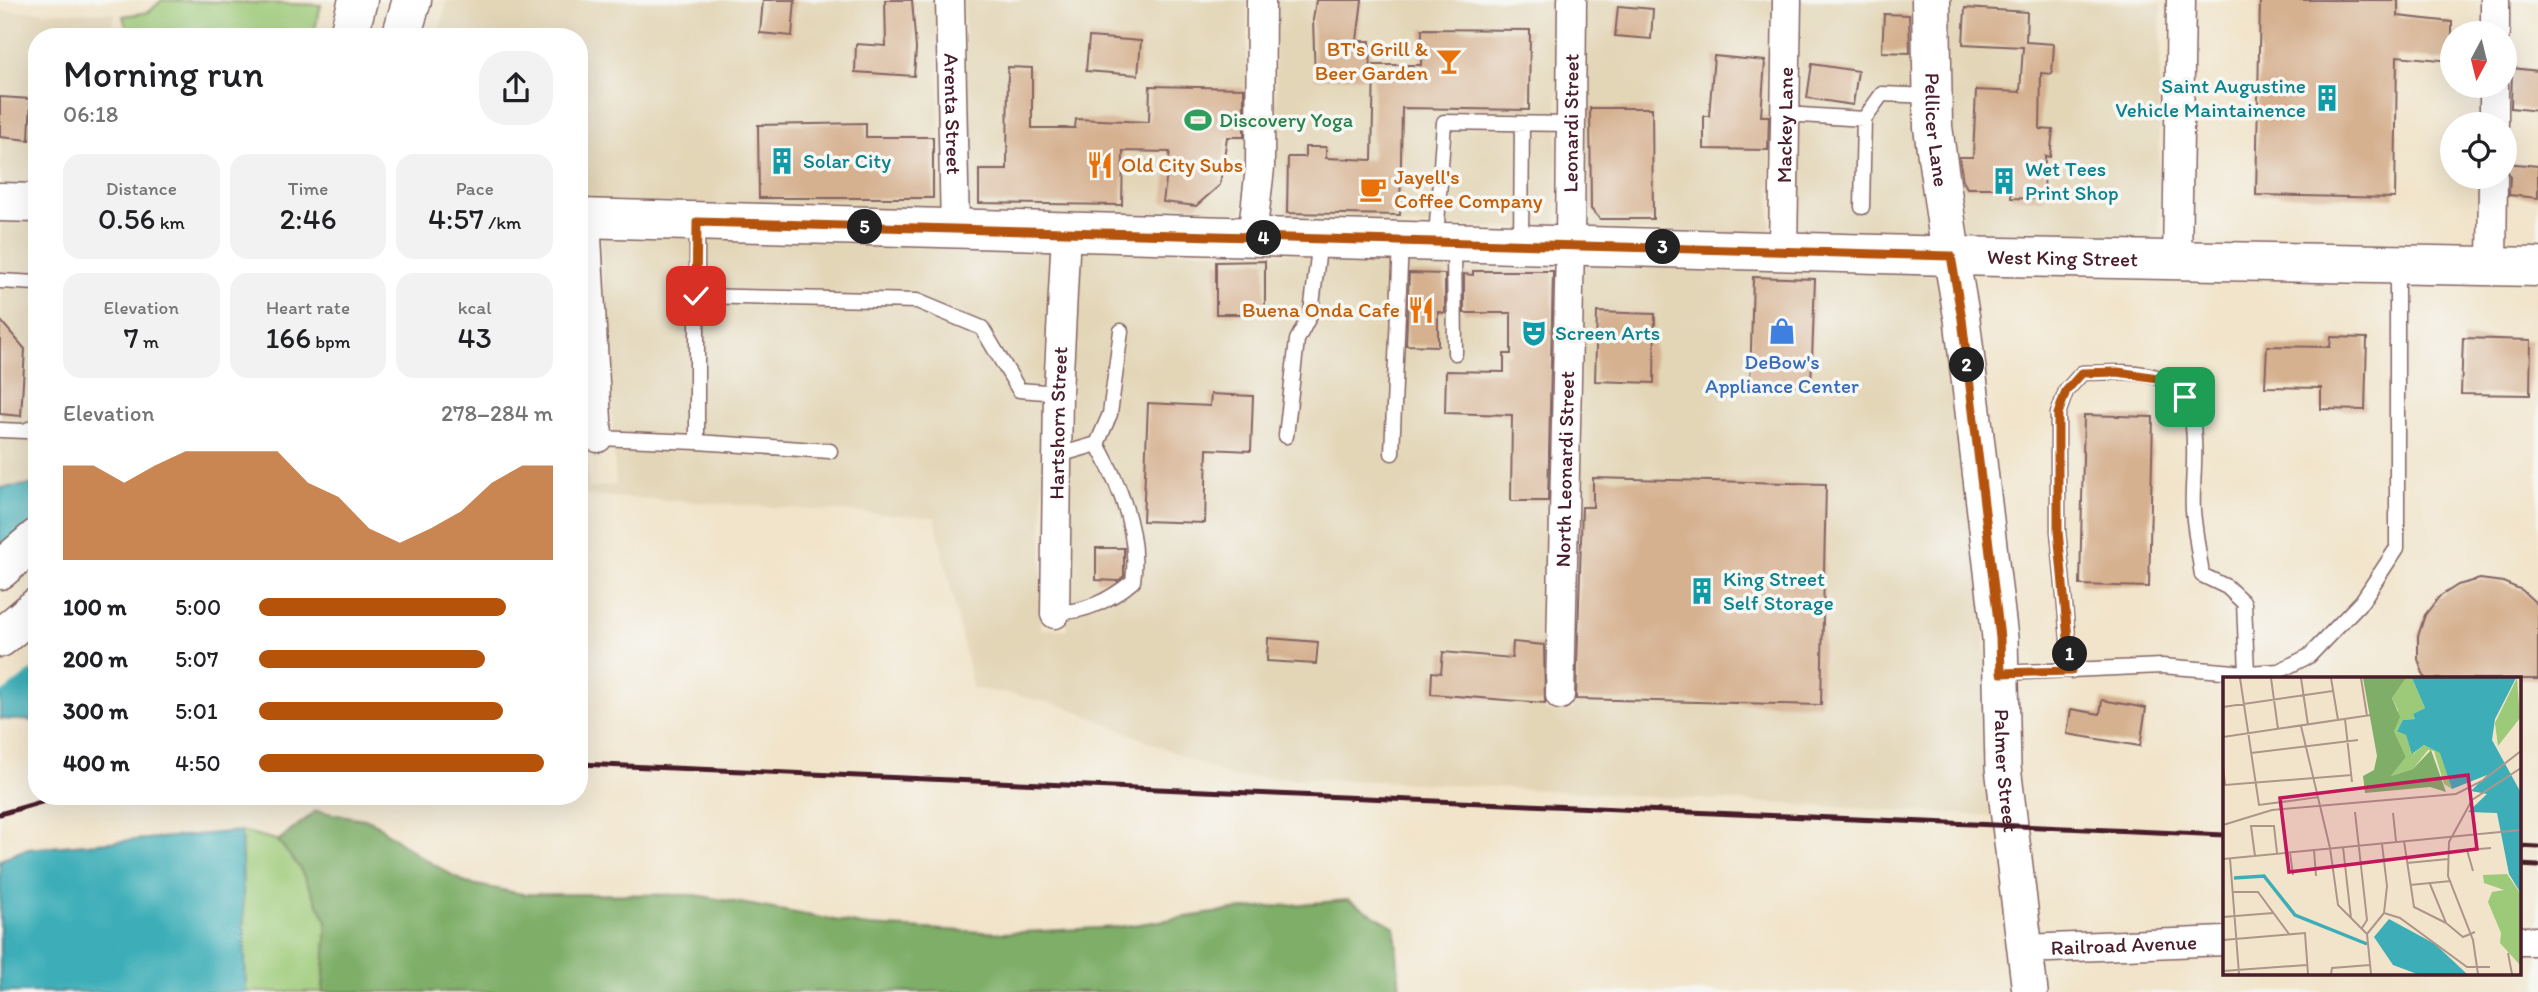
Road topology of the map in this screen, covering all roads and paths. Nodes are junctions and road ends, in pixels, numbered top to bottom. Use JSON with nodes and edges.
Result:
{"nodes":[{"id":1,"x":412,"y":0,"type":"edge"},
{"id":2,"x":950,"y":0,"type":"edge"},
{"id":3,"x":1261,"y":0,"type":"edge"},
{"id":4,"x":1572,"y":0,"type":"edge"},
{"id":5,"x":1787,"y":0,"type":"edge"},
{"id":6,"x":1931,"y":0,"type":"edge"},
{"id":7,"x":2181,"y":0,"type":"edge"},
{"id":8,"x":2495,"y":0,"type":"edge"},
{"id":9,"x":2495,"y":21,"type":"edge"},
{"id":10,"x":404,"y":28,"type":"edge"},
{"id":11,"x":1932,"y":96,"type":"junction"},
{"id":12,"x":1785,"y":114,"type":"junction"},
{"id":13,"x":1864,"y":119,"type":"junction"},
{"id":14,"x":1522,"y":124,"type":"junction"},
{"id":15,"x":1571,"y":124,"type":"junction"},
{"id":16,"x":2493,"y":189,"type":"edge"},
{"id":17,"x":0,"y":202,"type":"edge"},
{"id":18,"x":28,"y":203,"type":"edge"},
{"id":19,"x":1862,"y":206,"type":"dead end"},
{"id":20,"x":588,"y":218,"type":"edge"},
{"id":21,"x":697,"y":222,"type":"junction"},
{"id":22,"x":955,"y":229,"type":"junction"},
{"id":23,"x":1066,"y":232,"type":"junction"},
{"id":24,"x":1252,"y":237,"type":"junction"},
{"id":25,"x":1320,"y":239,"type":"junction"},
{"id":26,"x":1430,"y":241,"type":"junction"},
{"id":27,"x":1521,"y":244,"type":"junction"},
{"id":28,"x":1570,"y":245,"type":"junction"},
{"id":29,"x":1783,"y":251,"type":"junction"},
{"id":30,"x":1951,"y":256,"type":"junction"},
{"id":31,"x":2176,"y":261,"type":"junction"},
{"id":32,"x":2397,"y":265,"type":"junction"},
{"id":33,"x":2492,"y":267,"type":"junction"},
{"id":34,"x":2538,"y":267,"type":"edge"},
{"id":35,"x":0,"y":281,"type":"edge"},
{"id":36,"x":28,"y":283,"type":"edge"},
{"id":37,"x":696,"y":296,"type":"junction"},
{"id":38,"x":1121,"y":331,"type":"dead end"},
{"id":39,"x":588,"y":348,"type":"edge"},
{"id":40,"x":1455,"y":352,"type":"dead end"},
{"id":41,"x":1058,"y":393,"type":"junction"},
{"id":42,"x":592,"y":419,"type":"edge"},
{"id":43,"x":0,"y":430,"type":"edge"},
{"id":44,"x":28,"y":430,"type":"edge"},
{"id":45,"x":1286,"y":436,"type":"dead end"},
{"id":46,"x":697,"y":442,"type":"junction"},
{"id":47,"x":1097,"y":444,"type":"junction"},
{"id":48,"x":831,"y":451,"type":"dead end"},
{"id":49,"x":1392,"y":453,"type":"dead end"},
{"id":50,"x":1059,"y":455,"type":"junction"},
{"id":51,"x":28,"y":546,"type":"edge"},
{"id":52,"x":0,"y":570,"type":"edge"},
{"id":53,"x":1055,"y":612,"type":"joint"},
{"id":54,"x":28,"y":615,"type":"edge"},
{"id":55,"x":0,"y":638,"type":"edge"},
{"id":56,"x":2071,"y":671,"type":"junction"},
{"id":57,"x":2001,"y":673,"type":"junction"},
{"id":58,"x":2247,"y":673,"type":"junction"},
{"id":59,"x":1560,"y":695,"type":"dead end"},
{"id":60,"x":2538,"y":941,"type":"edge"},
{"id":61,"x":2223,"y":942,"type":"edge"},
{"id":62,"x":2520,"y":942,"type":"edge"},
{"id":63,"x":2024,"y":949,"type":"junction"},
{"id":64,"x":2029,"y":992,"type":"edge"}],
"edges":[{"from":1,"to":10,"type":"main road"},
{"from":2,"to":22,"type":"street","name":"Arenta Street"},
{"from":3,"to":24,"type":"street"},
{"from":4,"to":15,"type":"street","name":"Leonardi Street"},
{"from":5,"to":12,"type":"street","name":"Mackey Lane"},
{"from":6,"to":11,"type":"main road","name":"Pellicer Lane"},
{"from":7,"to":31,"type":"street"},
{"from":8,"to":9,"type":"street"},
{"from":11,"to":13,"type":"lane"},
{"from":11,"to":30,"type":"main road","name":"Pellicer Lane"},
{"from":12,"to":13,"type":"lane"},
{"from":12,"to":29,"type":"street","name":"Mackey Lane"},
{"from":13,"to":19,"type":"lane"},
{"from":14,"to":15,"type":"lane"},
{"from":14,"to":26,"type":"lane"},
{"from":14,"to":27,"type":"lane"},
{"from":15,"to":28,"type":"street","name":"Leonardi Street"},
{"from":16,"to":33,"type":"street"},
{"from":17,"to":18,"type":"main road"},
{"from":20,"to":21,"type":"main road","name":"West King Street"},
{"from":21,"to":22,"type":"main road","name":"West King Street"},
{"from":21,"to":37,"type":"lane"},
{"from":22,"to":23,"type":"main road","name":"West King Street"},
{"from":23,"to":24,"type":"main road","name":"West King Street"},
{"from":23,"to":41,"type":"street","name":"Hartshorn Street"},
{"from":24,"to":25,"type":"main road","name":"West King Street"},
{"from":25,"to":26,"type":"main road","name":"West King Street"},
{"from":25,"to":45,"type":"lane"},
{"from":26,"to":27,"type":"main road","name":"West King Street"},
{"from":26,"to":40,"type":"lane"},
{"from":26,"to":49,"type":"lane"},
{"from":27,"to":28,"type":"main road","name":"West King Street"},
{"from":28,"to":29,"type":"main road","name":"West King Street"},
{"from":28,"to":59,"type":"street","name":"North Leonardi Street"},
{"from":29,"to":30,"type":"main road","name":"West King Street"},
{"from":30,"to":31,"type":"main road","name":"West King Street"},
{"from":30,"to":57,"type":"street","name":"Palmer Street"},
{"from":31,"to":32,"type":"main road","name":"West King Street"},
{"from":32,"to":33,"type":"main road","name":"West King Street"},
{"from":32,"to":58,"type":"lane"},
{"from":33,"to":34,"type":"main road","name":"West King Street"},
{"from":35,"to":36,"type":"lane"},
{"from":37,"to":41,"type":"lane"},
{"from":37,"to":46,"type":"lane"},
{"from":38,"to":47,"type":"lane"},
{"from":39,"to":42,"type":"street"},
{"from":41,"to":50,"type":"street","name":"Hartshorn Street"},
{"from":42,"to":46,"type":"lane"},
{"from":43,"to":44,"type":"lane"},
{"from":46,"to":48,"type":"lane"},
{"from":47,"to":50,"type":"lane"},
{"from":47,"to":53,"type":"lane"},
{"from":50,"to":53,"type":"street","name":"Hartshorn Street"},
{"from":51,"to":52,"type":"main road"},
{"from":54,"to":55,"type":"main road"},
{"from":56,"to":57,"type":"lane"},
{"from":56,"to":58,"type":"lane"},
{"from":56,"to":58,"type":"lane"},
{"from":57,"to":63,"type":"street","name":"Palmer Street"},
{"from":60,"to":62,"type":"street"},
{"from":61,"to":63,"type":"street","name":"Railroad Avenue"},
{"from":63,"to":64,"type":"street","name":"Palmer Street"}]}
